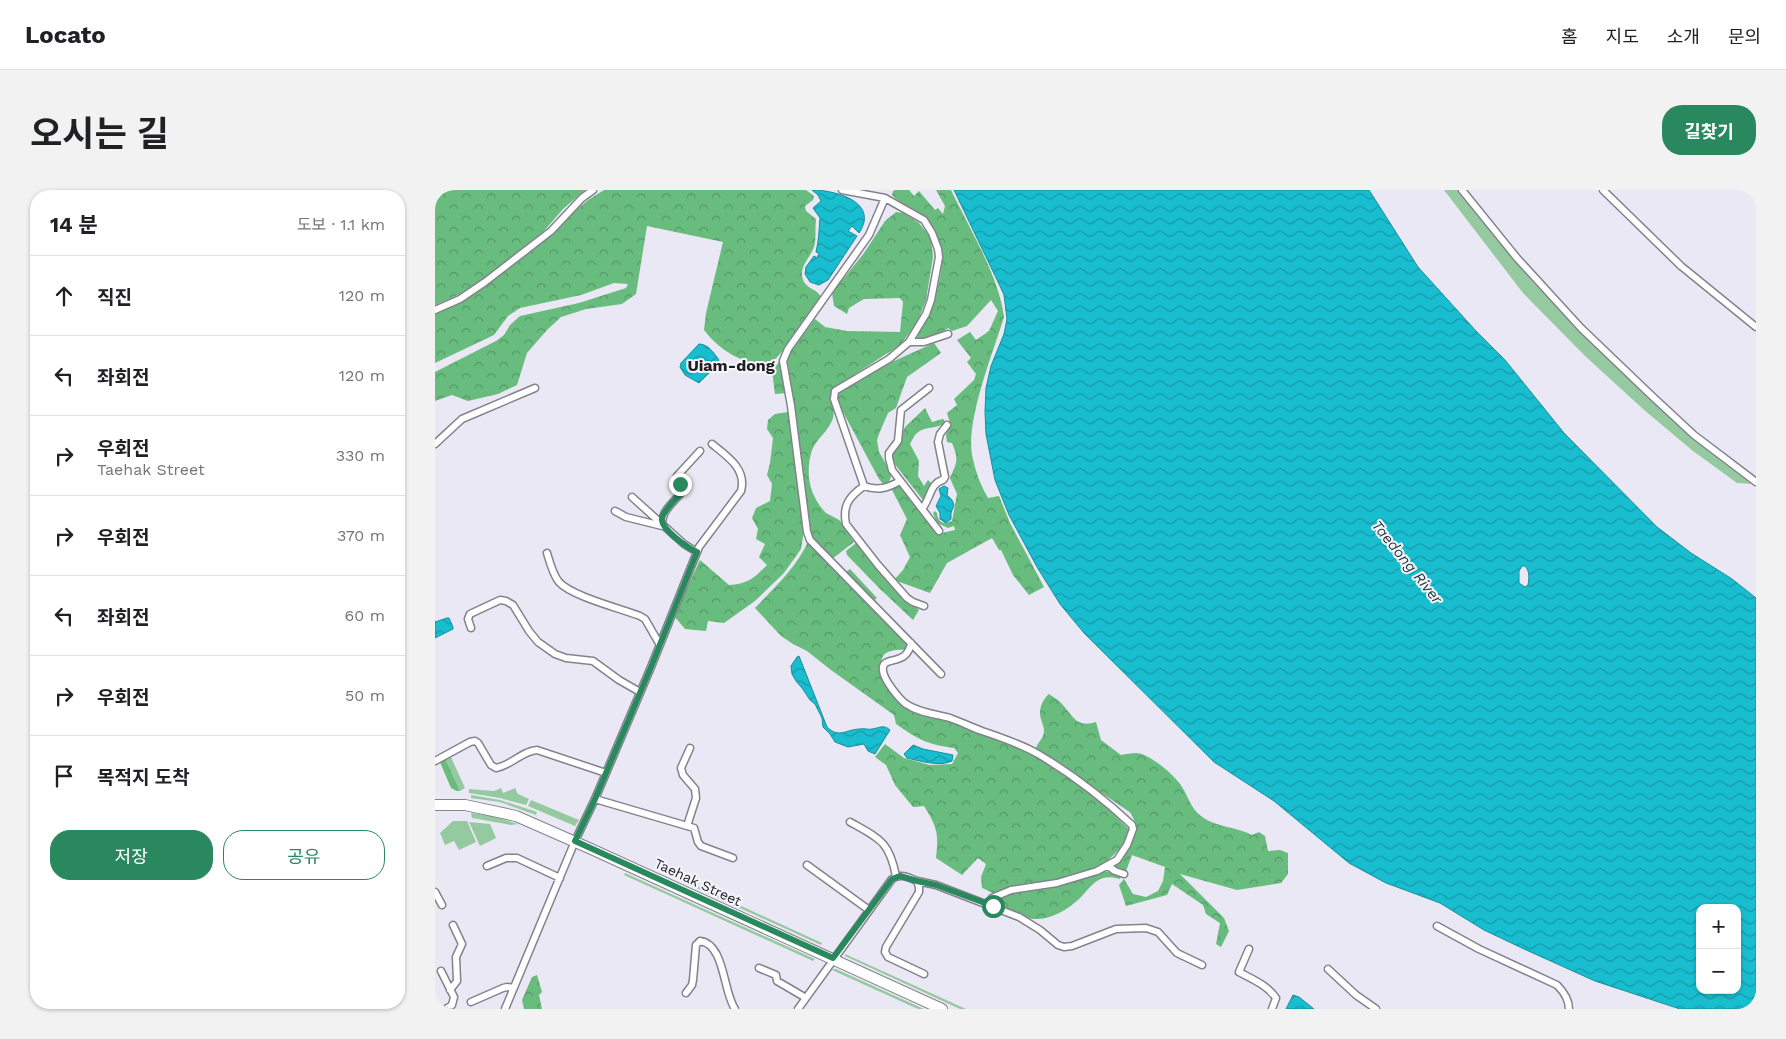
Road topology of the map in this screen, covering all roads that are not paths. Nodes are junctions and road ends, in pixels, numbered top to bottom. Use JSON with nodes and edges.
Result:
{"nodes":[{"id":1,"x":593,"y":190,"type":"edge"},
{"id":2,"x":842,"y":190,"type":"edge"},
{"id":3,"x":1462,"y":190,"type":"edge"},
{"id":4,"x":1603,"y":190,"type":"edge"},
{"id":5,"x":885,"y":198,"type":"junction"},
{"id":6,"x":435,"y":310,"type":"edge"},
{"id":7,"x":1756,"y":327,"type":"edge"},
{"id":8,"x":948,"y":334,"type":"dead end"},
{"id":9,"x":909,"y":342,"type":"junction"},
{"id":10,"x":535,"y":388,"type":"dead end"},
{"id":11,"x":929,"y":388,"type":"dead end"},
{"id":12,"x":947,"y":425,"type":"dead end"},
{"id":13,"x":435,"y":444,"type":"edge"},
{"id":14,"x":712,"y":444,"type":"dead end"},
{"id":15,"x":700,"y":452,"type":"dead end"},
{"id":16,"x":900,"y":482,"type":"junction"},
{"id":17,"x":1756,"y":482,"type":"edge"},
{"id":18,"x":864,"y":486,"type":"junction"},
{"id":19,"x":632,"y":497,"type":"dead end"},
{"id":20,"x":922,"y":509,"type":"junction"},
{"id":21,"x":615,"y":512,"type":"dead end"},
{"id":22,"x":663,"y":526,"type":"junction"},
{"id":23,"x":939,"y":531,"type":"dead end"},
{"id":24,"x":697,"y":552,"type":"junction"},
{"id":25,"x":547,"y":553,"type":"dead end"},
{"id":26,"x":924,"y":606,"type":"dead end"},
{"id":27,"x":471,"y":628,"type":"dead end"},
{"id":28,"x":911,"y":643,"type":"junction"},
{"id":29,"x":660,"y":645,"type":"junction"},
{"id":30,"x":941,"y":674,"type":"dead end"},
{"id":31,"x":640,"y":692,"type":"junction"},
{"id":32,"x":690,"y":748,"type":"dead end"},
{"id":33,"x":435,"y":761,"type":"edge"},
{"id":34,"x":606,"y":773,"type":"junction"},
{"id":35,"x":595,"y":799,"type":"junction"},
{"id":36,"x":435,"y":805,"type":"edge"},
{"id":37,"x":851,"y":822,"type":"dead end"},
{"id":38,"x":687,"y":826,"type":"junction"},
{"id":39,"x":575,"y":841,"type":"junction"},
{"id":40,"x":733,"y":858,"type":"dead end"},
{"id":41,"x":807,"y":865,"type":"dead end"},
{"id":42,"x":487,"y":866,"type":"dead end"},
{"id":43,"x":1108,"y":866,"type":"junction"},
{"id":44,"x":1124,"y":874,"type":"dead end"},
{"id":45,"x":896,"y":876,"type":"junction"},
{"id":46,"x":560,"y":878,"type":"junction"},
{"id":47,"x":917,"y":881,"type":"junction"},
{"id":48,"x":435,"y":893,"type":"edge"},
{"id":49,"x":442,"y":905,"type":"dead end"},
{"id":50,"x":989,"y":905,"type":"junction"},
{"id":51,"x":869,"y":910,"type":"junction"},
{"id":52,"x":453,"y":925,"type":"dead end"},
{"id":53,"x":1437,"y":926,"type":"dead end"},
{"id":54,"x":1249,"y":949,"type":"dead end"},
{"id":55,"x":833,"y":958,"type":"junction"},
{"id":56,"x":1202,"y":966,"type":"dead end"},
{"id":57,"x":759,"y":968,"type":"dead end"},
{"id":58,"x":1328,"y":969,"type":"dead end"},
{"id":59,"x":441,"y":971,"type":"dead end"},
{"id":60,"x":924,"y":974,"type":"dead end"},
{"id":61,"x":514,"y":988,"type":"junction"},
{"id":62,"x":450,"y":990,"type":"junction"},
{"id":63,"x":686,"y":992,"type":"dead end"},
{"id":64,"x":806,"y":998,"type":"junction"},
{"id":65,"x":471,"y":1002,"type":"dead end"},
{"id":66,"x":446,"y":1009,"type":"edge"},
{"id":67,"x":505,"y":1009,"type":"edge"},
{"id":68,"x":735,"y":1009,"type":"edge"},
{"id":69,"x":798,"y":1009,"type":"edge"},
{"id":70,"x":942,"y":1009,"type":"edge"},
{"id":71,"x":1272,"y":1009,"type":"edge"},
{"id":72,"x":1376,"y":1009,"type":"edge"},
{"id":73,"x":1569,"y":1009,"type":"edge"}],
"edges":[{"from":1,"to":6,"type":"street"},
{"from":2,"to":5,"type":"street"},
{"from":3,"to":17,"type":"street"},
{"from":4,"to":7,"type":"street"},
{"from":5,"to":9,"type":"street"},
{"from":5,"to":28,"type":"street"},
{"from":8,"to":9,"type":"street"},
{"from":9,"to":18,"type":"street"},
{"from":10,"to":13,"type":"street"},
{"from":11,"to":16,"type":"street"},
{"from":12,"to":20,"type":"street"},
{"from":14,"to":24,"type":"street"},
{"from":15,"to":22,"type":"street"},
{"from":16,"to":18,"type":"street"},
{"from":16,"to":20,"type":"street"},
{"from":18,"to":26,"type":"street"},
{"from":19,"to":22,"type":"street"},
{"from":20,"to":23,"type":"street"},
{"from":21,"to":22,"type":"street"},
{"from":22,"to":24,"type":"street"},
{"from":24,"to":29,"type":"street"},
{"from":25,"to":29,"type":"street"},
{"from":27,"to":31,"type":"street"},
{"from":28,"to":30,"type":"street"},
{"from":28,"to":43,"type":"street"},
{"from":29,"to":31,"type":"street"},
{"from":31,"to":34,"type":"street"},
{"from":32,"to":38,"type":"street"},
{"from":33,"to":34,"type":"street"},
{"from":34,"to":35,"type":"street"},
{"from":35,"to":38,"type":"street"},
{"from":35,"to":39,"type":"street"},
{"from":36,"to":39,"type":"main road","name":"Taehak Street"},
{"from":37,"to":45,"type":"street"},
{"from":38,"to":40,"type":"street"},
{"from":39,"to":46,"type":"street"},
{"from":39,"to":55,"type":"main road","name":"Taehak Street"},
{"from":41,"to":51,"type":"street"},
{"from":42,"to":46,"type":"street"},
{"from":43,"to":44,"type":"street"},
{"from":43,"to":50,"type":"street"},
{"from":45,"to":47,"type":"street"},
{"from":45,"to":51,"type":"street"},
{"from":46,"to":61,"type":"street"},
{"from":47,"to":50,"type":"street"},
{"from":47,"to":60,"type":"street"},
{"from":48,"to":49,"type":"street"},
{"from":50,"to":56,"type":"street"},
{"from":51,"to":55,"type":"street"},
{"from":52,"to":62,"type":"street"},
{"from":53,"to":73,"type":"street"},
{"from":54,"to":71,"type":"street"},
{"from":55,"to":64,"type":"street"},
{"from":55,"to":70,"type":"main road","name":"Taehak Street"},
{"from":57,"to":64,"type":"street"},
{"from":58,"to":72,"type":"street"},
{"from":59,"to":62,"type":"street"},
{"from":61,"to":65,"type":"street"},
{"from":61,"to":67,"type":"street"},
{"from":62,"to":66,"type":"street"},
{"from":63,"to":68,"type":"street"},
{"from":64,"to":69,"type":"street"}]}
